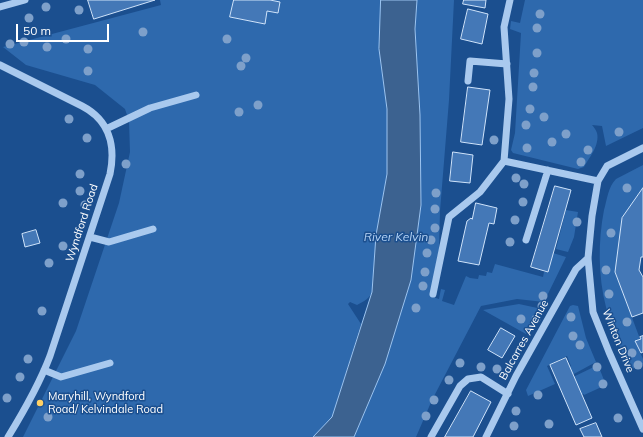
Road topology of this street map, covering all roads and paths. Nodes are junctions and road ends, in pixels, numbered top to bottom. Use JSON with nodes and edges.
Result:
{"nodes":[{"id":1,"x":25,"y":0,"type":"edge"},
{"id":2,"x":510,"y":0,"type":"edge"},
{"id":3,"x":0,"y":8,"type":"edge"},
{"id":4,"x":507,"y":64,"type":"junction"},
{"id":5,"x":0,"y":65,"type":"edge"},
{"id":6,"x":468,"y":81,"type":"dead end"},
{"id":7,"x":196,"y":95,"type":"dead end"},
{"id":8,"x":106,"y":129,"type":"junction"},
{"id":9,"x":643,"y":148,"type":"edge"},
{"id":10,"x":504,"y":161,"type":"junction"},
{"id":11,"x":548,"y":170,"type":"junction"},
{"id":12,"x":598,"y":181,"type":"junction"},
{"id":13,"x":153,"y":229,"type":"dead end"},
{"id":14,"x":90,"y":237,"type":"junction"},
{"id":15,"x":526,"y":240,"type":"dead end"},
{"id":16,"x":588,"y":258,"type":"junction"},
{"id":17,"x":433,"y":294,"type":"dead end"},
{"id":18,"x":110,"y":363,"type":"dead end"},
{"id":19,"x":44,"y":370,"type":"junction"},
{"id":20,"x":508,"y":394,"type":"junction"},
{"id":21,"x":643,"y":429,"type":"edge"},
{"id":22,"x":8,"y":437,"type":"edge"},
{"id":23,"x":431,"y":437,"type":"edge"},
{"id":24,"x":486,"y":437,"type":"edge"}],
"edges":[{"from":1,"to":3,"type":"street"},
{"from":2,"to":4,"type":"street"},
{"from":4,"to":6,"type":"street"},
{"from":4,"to":10,"type":"street"},
{"from":5,"to":8,"type":"street","name":"Wyndford Road"},
{"from":7,"to":8,"type":"street"},
{"from":8,"to":14,"type":"street","name":"Wyndford Road"},
{"from":9,"to":12,"type":"street"},
{"from":10,"to":11,"type":"street"},
{"from":10,"to":17,"type":"street"},
{"from":11,"to":12,"type":"street"},
{"from":11,"to":15,"type":"street"},
{"from":12,"to":16,"type":"street","name":"Winton Drive"},
{"from":13,"to":14,"type":"street"},
{"from":14,"to":19,"type":"street","name":"Wyndford Road"},
{"from":16,"to":20,"type":"street","name":"Balcarres Avenue"},
{"from":16,"to":21,"type":"street","name":"Winton Drive"},
{"from":18,"to":19,"type":"street"},
{"from":19,"to":22,"type":"street","name":"Wyndford Road"},
{"from":20,"to":23,"type":"street"},
{"from":20,"to":24,"type":"street","name":"Balcarres Avenue"}]}
